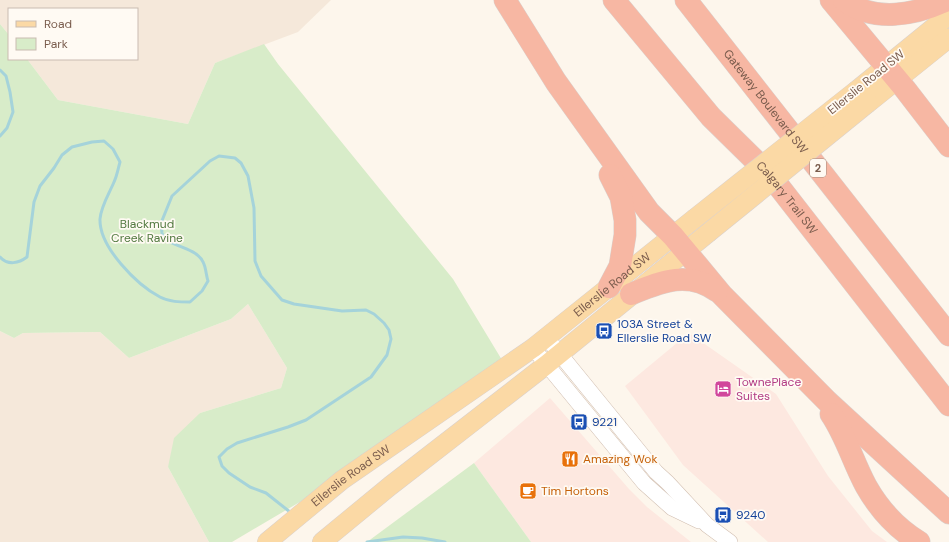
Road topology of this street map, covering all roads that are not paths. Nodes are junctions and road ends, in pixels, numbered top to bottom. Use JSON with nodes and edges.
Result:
{"nodes":[{"id":1,"x":505,"y":0,"type":"edge"},
{"id":2,"x":614,"y":0,"type":"edge"},
{"id":3,"x":633,"y":0,"type":"edge"},
{"id":4,"x":686,"y":0,"type":"edge"},
{"id":5,"x":831,"y":0,"type":"edge"},
{"id":6,"x":844,"y":0,"type":"edge"},
{"id":7,"x":947,"y":0,"type":"edge"},
{"id":8,"x":949,"y":15,"type":"edge"},
{"id":9,"x":949,"y":38,"type":"edge"},
{"id":10,"x":891,"y":73,"type":"junction"},
{"id":11,"x":863,"y":96,"type":"junction"},
{"id":12,"x":573,"y":107,"type":"junction"},
{"id":13,"x":949,"y":146,"type":"edge"},
{"id":14,"x":770,"y":175,"type":"junction"},
{"id":15,"x":679,"y":243,"type":"junction"},
{"id":16,"x":610,"y":287,"type":"junction"},
{"id":17,"x":632,"y":294,"type":"junction"},
{"id":18,"x":722,"y":295,"type":"junction"},
{"id":19,"x":949,"y":335,"type":"edge"},
{"id":20,"x":540,"y":342,"type":"junction"},
{"id":21,"x":553,"y":360,"type":"junction"},
{"id":22,"x":519,"y":386,"type":"junction"},
{"id":23,"x":815,"y":389,"type":"junction"},
{"id":24,"x":567,"y":390,"type":"junction"},
{"id":25,"x":949,"y":405,"type":"edge"},
{"id":26,"x":949,"y":512,"type":"edge"},
{"id":27,"x":707,"y":525,"type":"junction"},
{"id":28,"x":267,"y":542,"type":"edge"},
{"id":29,"x":322,"y":542,"type":"edge"},
{"id":30,"x":730,"y":542,"type":"edge"},
{"id":31,"x":919,"y":542,"type":"edge"}],
"edges":[{"from":1,"to":12,"type":"highway"},
{"from":2,"to":14,"type":"highway","name":"Calgary Trail SW"},
{"from":3,"to":14,"type":"highway"},
{"from":4,"to":19,"type":"highway","name":"Gateway Boulevard SW","number":"2"},
{"from":5,"to":10,"type":"highway"},
{"from":6,"to":7,"type":"highway"},
{"from":8,"to":10,"type":"main road","name":"Ellerslie Road SW"},
{"from":9,"to":10,"type":"main road","name":"Ellerslie Road SW"},
{"from":10,"to":11,"type":"main road","name":"Ellerslie Road SW"},
{"from":10,"to":13,"type":"highway"},
{"from":11,"to":15,"type":"main road","name":"Ellerslie Road SW","bridge":true},
{"from":11,"to":15,"type":"main road","name":"Ellerslie Road SW","bridge":true},
{"from":12,"to":15,"type":"highway"},
{"from":12,"to":16,"type":"highway"},
{"from":14,"to":25,"type":"highway","name":"Calgary Trail SW"},
{"from":15,"to":16,"type":"main road","name":"Ellerslie Road SW"},
{"from":15,"to":17,"type":"main road","name":"Ellerslie Road SW"},
{"from":15,"to":18,"type":"highway"},
{"from":16,"to":20,"type":"main road","name":"Ellerslie Road SW"},
{"from":17,"to":18,"type":"highway"},
{"from":17,"to":21,"type":"main road","name":"Ellerslie Road SW"},
{"from":18,"to":23,"type":"highway"},
{"from":20,"to":21,"type":"street"},
{"from":20,"to":28,"type":"main road","name":"Ellerslie Road SW"},
{"from":21,"to":22,"type":"main road","name":"Ellerslie Road SW"},
{"from":21,"to":24,"type":"street"},
{"from":21,"to":27,"type":"street"},
{"from":22,"to":24,"type":"street"},
{"from":22,"to":29,"type":"main road","name":"Ellerslie Road SW"},
{"from":23,"to":26,"type":"highway"},
{"from":23,"to":31,"type":"highway"},
{"from":24,"to":27,"type":"street"},
{"from":27,"to":30,"type":"street"}]}
